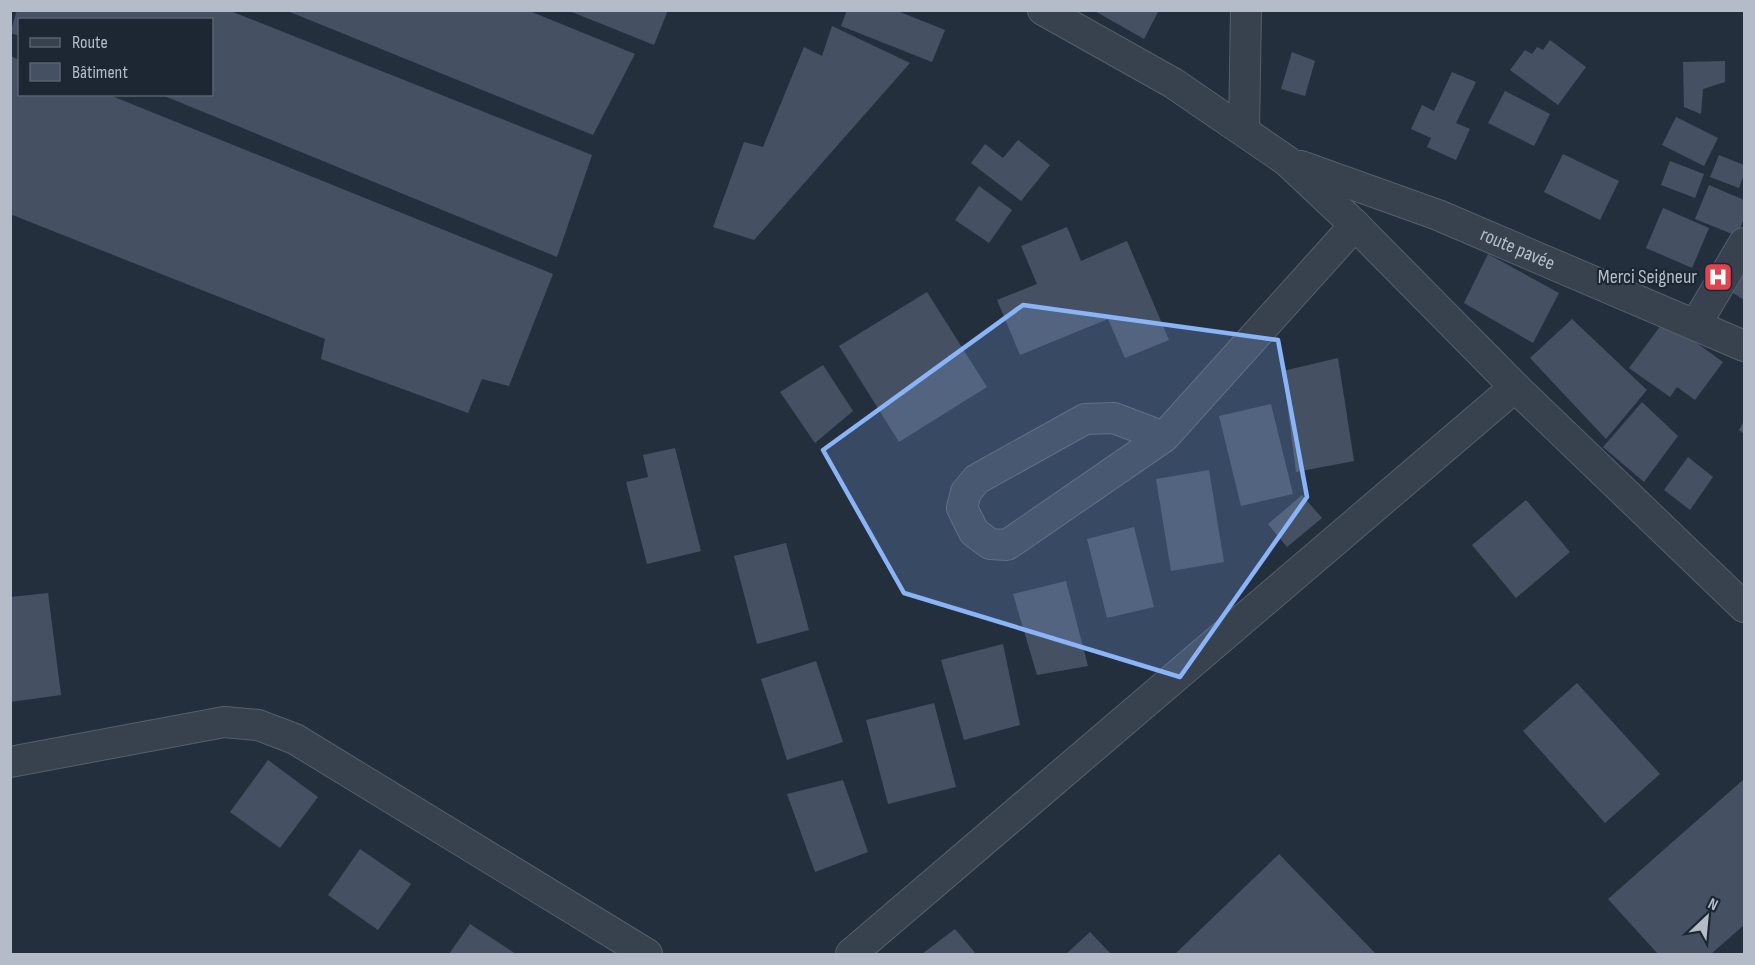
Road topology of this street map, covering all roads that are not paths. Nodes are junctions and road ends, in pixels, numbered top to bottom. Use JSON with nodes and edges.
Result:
{"nodes":[{"id":1,"x":1043,"y":10,"type":"edge"},
{"id":2,"x":1246,"y":10,"type":"edge"},
{"id":3,"x":1244,"y":130,"type":"junction"},
{"id":4,"x":1287,"y":161,"type":"junction"},
{"id":5,"x":1354,"y":225,"type":"junction"},
{"id":6,"x":1744,"y":243,"type":"edge"},
{"id":7,"x":1696,"y":324,"type":"junction"},
{"id":8,"x":1744,"y":346,"type":"edge"},
{"id":9,"x":1515,"y":387,"type":"junction"},
{"id":10,"x":1164,"y":437,"type":"junction"},
{"id":11,"x":1744,"y":607,"type":"edge"},
{"id":12,"x":10,"y":762,"type":"edge"},
{"id":13,"x":647,"y":954,"type":"edge"},
{"id":14,"x":851,"y":954,"type":"edge"}],
"edges":[{"from":1,"to":3,"type":"street"},
{"from":2,"to":3,"type":"street"},
{"from":3,"to":4,"type":"street"},
{"from":4,"to":5,"type":"street"},
{"from":4,"to":7,"type":"street","name":"route pavée"},
{"from":5,"to":9,"type":"street"},
{"from":5,"to":10,"type":"street"},
{"from":6,"to":7,"type":"street"},
{"from":7,"to":8,"type":"street","name":"route pavée"},
{"from":9,"to":11,"type":"street"},
{"from":9,"to":14,"type":"street"},
{"from":10,"to":10,"type":"street"},
{"from":12,"to":13,"type":"street"}]}
